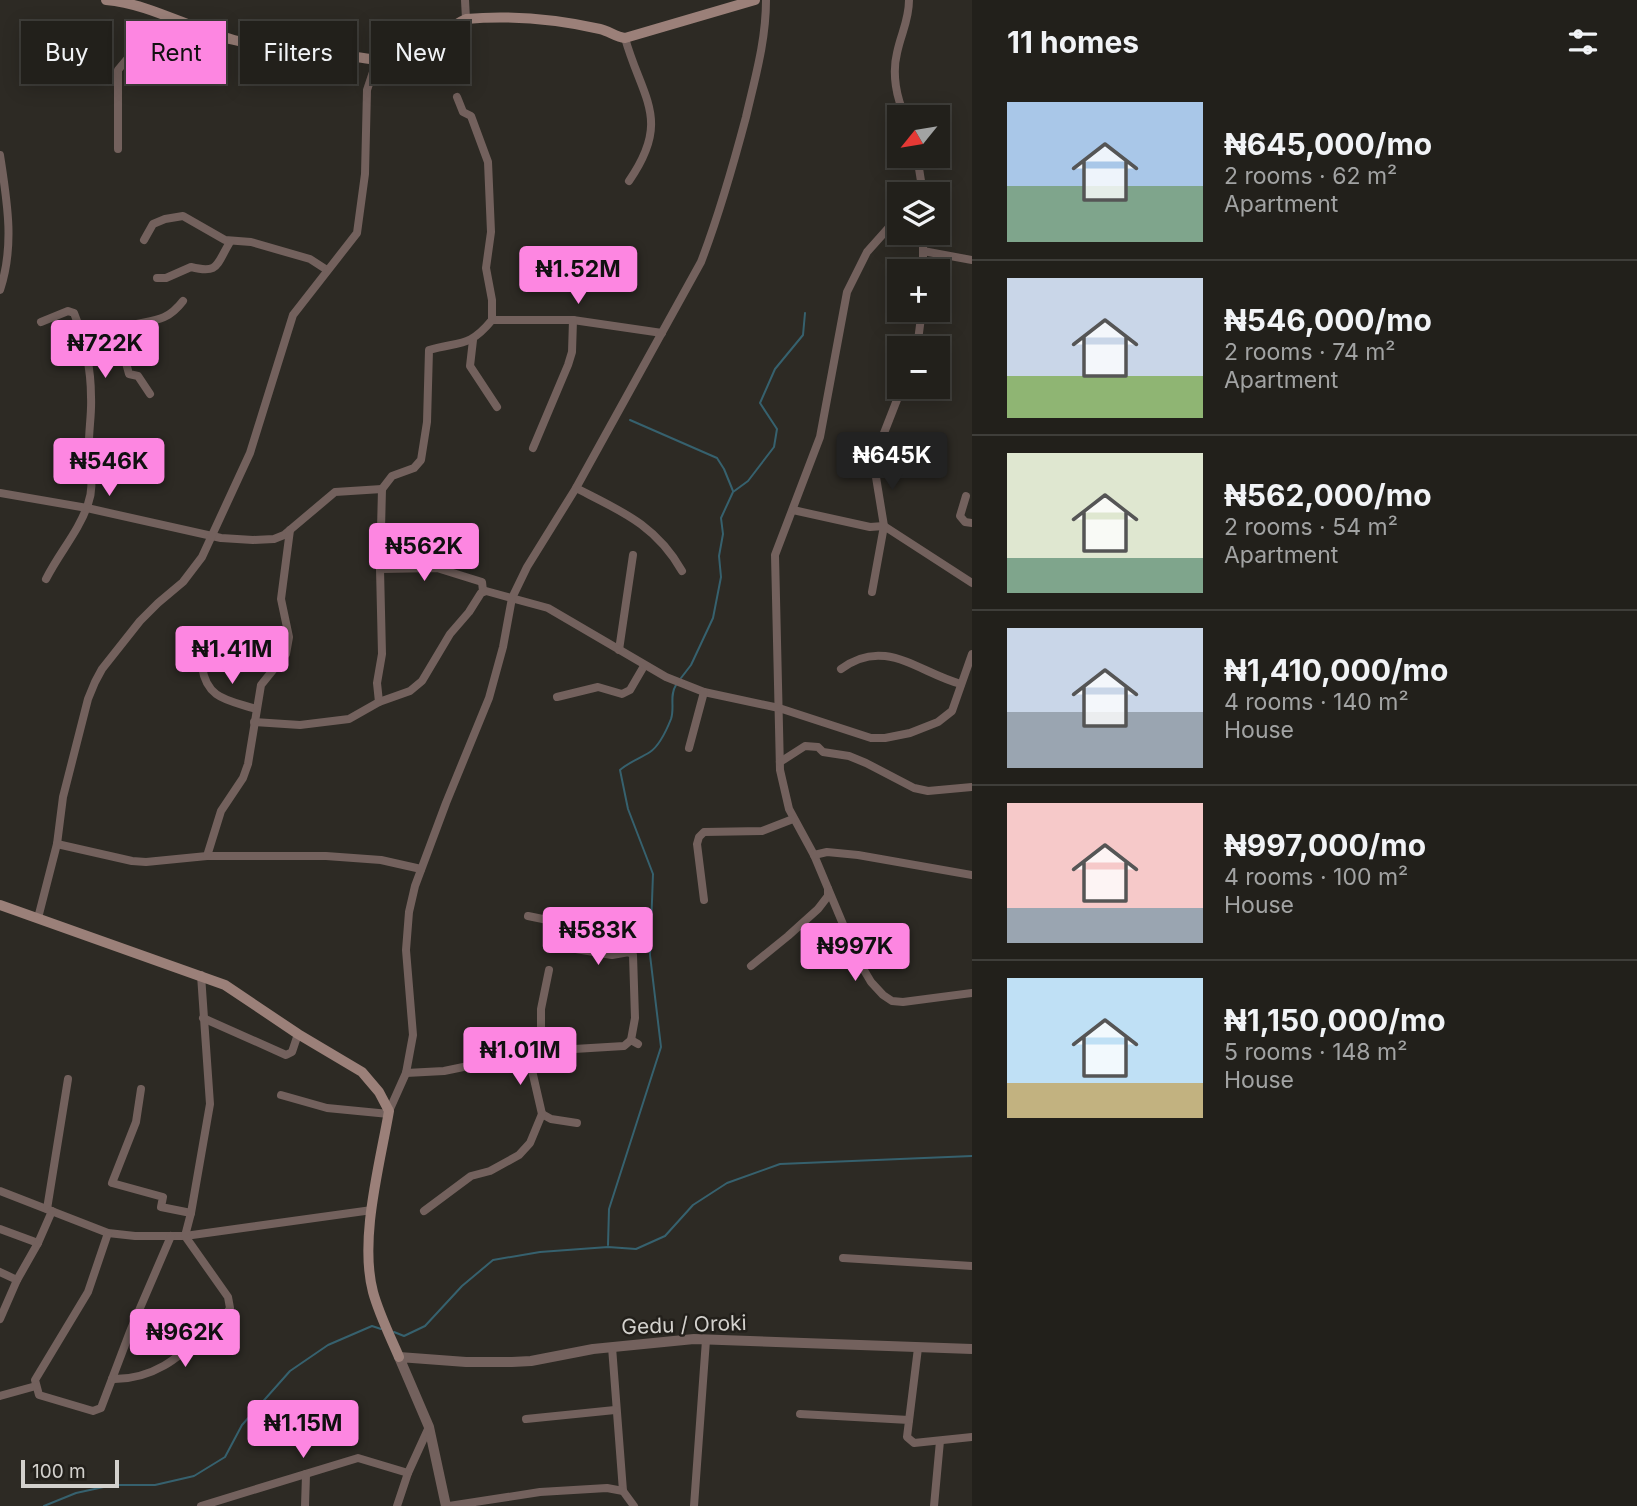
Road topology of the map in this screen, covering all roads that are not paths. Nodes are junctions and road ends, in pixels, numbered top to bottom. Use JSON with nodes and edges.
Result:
{"nodes":[{"id":1,"x":106,"y":0,"type":"edge"},
{"id":2,"x":465,"y":0,"type":"edge"},
{"id":3,"x":755,"y":0,"type":"edge"},
{"id":4,"x":766,"y":0,"type":"edge"},
{"id":5,"x":909,"y":0,"type":"edge"},
{"id":6,"x":172,"y":18,"type":"junction"},
{"id":7,"x":466,"y":19,"type":"junction"},
{"id":8,"x":461,"y":21,"type":"edge"},
{"id":9,"x":625,"y":38,"type":"junction"},
{"id":10,"x":371,"y":59,"type":"edge"},
{"id":11,"x":371,"y":78,"type":"edge"},
{"id":12,"x":457,"y":97,"type":"dead end"},
{"id":13,"x":902,"y":105,"type":"edge"},
{"id":14,"x":118,"y":149,"type":"dead end"},
{"id":15,"x":0,"y":155,"type":"edge"},
{"id":16,"x":629,"y":180,"type":"dead end"},
{"id":17,"x":887,"y":230,"type":"edge"},
{"id":18,"x":144,"y":240,"type":"dead end"},
{"id":19,"x":230,"y":242,"type":"junction"},
{"id":20,"x":923,"y":245,"type":"edge"},
{"id":21,"x":923,"y":251,"type":"junction"},
{"id":22,"x":923,"y":259,"type":"edge"},
{"id":23,"x":972,"y":260,"type":"edge"},
{"id":24,"x":327,"y":270,"type":"junction"},
{"id":25,"x":157,"y":278,"type":"dead end"},
{"id":26,"x":0,"y":290,"type":"edge"},
{"id":27,"x":183,"y":301,"type":"dead end"},
{"id":28,"x":492,"y":320,"type":"junction"},
{"id":29,"x":573,"y":320,"type":"junction"},
{"id":30,"x":41,"y":322,"type":"dead end"},
{"id":31,"x":662,"y":333,"type":"junction"},
{"id":32,"x":473,"y":340,"type":"junction"},
{"id":33,"x":112,"y":343,"type":"junction"},
{"id":34,"x":85,"y":350,"type":"junction"},
{"id":35,"x":150,"y":394,"type":"dead end"},
{"id":36,"x":897,"y":399,"type":"edge"},
{"id":37,"x":497,"y":407,"type":"dead end"},
{"id":38,"x":533,"y":448,"type":"dead end"},
{"id":39,"x":576,"y":488,"type":"junction"},
{"id":40,"x":382,"y":489,"type":"junction"},
{"id":41,"x":0,"y":493,"type":"edge"},
{"id":42,"x":966,"y":496,"type":"dead end"},
{"id":43,"x":87,"y":508,"type":"junction"},
{"id":44,"x":793,"y":510,"type":"junction"},
{"id":45,"x":972,"y":523,"type":"edge"},
{"id":46,"x":884,"y":526,"type":"junction"},
{"id":47,"x":290,"y":530,"type":"junction"},
{"id":48,"x":212,"y":536,"type":"junction"},
{"id":49,"x":633,"y":555,"type":"dead end"},
{"id":50,"x":380,"y":569,"type":"junction"},
{"id":51,"x":682,"y":571,"type":"dead end"},
{"id":52,"x":47,"y":579,"type":"dead end"},
{"id":53,"x":972,"y":583,"type":"edge"},
{"id":54,"x":483,"y":591,"type":"junction"},
{"id":55,"x":872,"y":592,"type":"dead end"},
{"id":56,"x":512,"y":598,"type":"junction"},
{"id":57,"x":619,"y":650,"type":"junction"},
{"id":58,"x":972,"y":654,"type":"edge"},
{"id":59,"x":644,"y":666,"type":"junction"},
{"id":60,"x":202,"y":667,"type":"dead end"},
{"id":61,"x":841,"y":669,"type":"dead end"},
{"id":62,"x":961,"y":684,"type":"junction"},
{"id":63,"x":704,"y":692,"type":"junction"},
{"id":64,"x":557,"y":697,"type":"dead end"},
{"id":65,"x":379,"y":702,"type":"junction"},
{"id":66,"x":779,"y":708,"type":"junction"},
{"id":67,"x":256,"y":709,"type":"junction"},
{"id":68,"x":254,"y":722,"type":"junction"},
{"id":69,"x":690,"y":748,"type":"dead end"},
{"id":70,"x":780,"y":762,"type":"junction"},
{"id":71,"x":972,"y":787,"type":"edge"},
{"id":72,"x":793,"y":819,"type":"junction"},
{"id":73,"x":57,"y":844,"type":"junction"},
{"id":74,"x":814,"y":855,"type":"junction"},
{"id":75,"x":207,"y":856,"type":"junction"},
{"id":76,"x":421,"y":869,"type":"junction"},
{"id":77,"x":972,"y":875,"type":"edge"},
{"id":78,"x":828,"y":886,"type":"junction"},
{"id":79,"x":704,"y":900,"type":"dead end"},
{"id":80,"x":0,"y":905,"type":"edge"},
{"id":81,"x":528,"y":916,"type":"dead end"},
{"id":82,"x":38,"y":918,"type":"junction"},
{"id":83,"x":751,"y":966,"type":"dead end"},
{"id":84,"x":549,"y":970,"type":"dead end"},
{"id":85,"x":201,"y":975,"type":"junction"},
{"id":86,"x":972,"y":993,"type":"edge"},
{"id":87,"x":202,"y":1018,"type":"junction"},
{"id":88,"x":298,"y":1034,"type":"junction"},
{"id":89,"x":541,"y":1051,"type":"junction"},
{"id":90,"x":528,"y":1053,"type":"junction"},
{"id":91,"x":406,"y":1073,"type":"junction"},
{"id":92,"x":68,"y":1079,"type":"dead end"},
{"id":93,"x":141,"y":1089,"type":"dead end"},
{"id":94,"x":281,"y":1095,"type":"dead end"},
{"id":95,"x":389,"y":1112,"type":"junction"},
{"id":96,"x":542,"y":1114,"type":"junction"},
{"id":97,"x":577,"y":1124,"type":"dead end"},
{"id":98,"x":0,"y":1191,"type":"edge"},
{"id":99,"x":49,"y":1210,"type":"junction"},
{"id":100,"x":372,"y":1210,"type":"junction"},
{"id":101,"x":424,"y":1211,"type":"dead end"},
{"id":102,"x":191,"y":1213,"type":"junction"},
{"id":103,"x":0,"y":1229,"type":"edge"},
{"id":104,"x":108,"y":1233,"type":"junction"},
{"id":105,"x":171,"y":1236,"type":"junction"},
{"id":106,"x":185,"y":1236,"type":"junction"},
{"id":107,"x":38,"y":1243,"type":"junction"},
{"id":108,"x":843,"y":1258,"type":"dead end"},
{"id":109,"x":972,"y":1266,"type":"edge"},
{"id":110,"x":0,"y":1272,"type":"edge"},
{"id":111,"x":17,"y":1280,"type":"junction"},
{"id":112,"x":1,"y":1315,"type":"edge"},
{"id":113,"x":706,"y":1340,"type":"junction"},
{"id":114,"x":612,"y":1347,"type":"junction"},
{"id":115,"x":918,"y":1348,"type":"junction"},
{"id":116,"x":972,"y":1349,"type":"edge"},
{"id":117,"x":399,"y":1357,"type":"junction"},
{"id":118,"x":112,"y":1379,"type":"junction"},
{"id":119,"x":36,"y":1386,"type":"junction"},
{"id":120,"x":0,"y":1396,"type":"edge"},
{"id":121,"x":615,"y":1410,"type":"junction"},
{"id":122,"x":800,"y":1414,"type":"dead end"},
{"id":123,"x":526,"y":1419,"type":"dead end"},
{"id":124,"x":909,"y":1420,"type":"junction"},
{"id":125,"x":429,"y":1426,"type":"junction"},
{"id":126,"x":972,"y":1437,"type":"edge"},
{"id":127,"x":940,"y":1441,"type":"junction"},
{"id":128,"x":408,"y":1473,"type":"junction"},
{"id":129,"x":306,"y":1474,"type":"junction"},
{"id":130,"x":623,"y":1491,"type":"junction"},
{"id":131,"x":201,"y":1506,"type":"edge"},
{"id":132,"x":305,"y":1506,"type":"edge"},
{"id":133,"x":397,"y":1506,"type":"edge"},
{"id":134,"x":447,"y":1506,"type":"edge"},
{"id":135,"x":634,"y":1506,"type":"edge"},
{"id":136,"x":694,"y":1506,"type":"edge"},
{"id":137,"x":934,"y":1506,"type":"edge"}],
"edges":[{"from":1,"to":6,"type":"main road"},
{"from":2,"to":7,"type":"street"},
{"from":3,"to":9,"type":"main road"},
{"from":4,"to":31,"type":"street"},
{"from":5,"to":13,"type":"street"},
{"from":6,"to":10,"type":"main road"},
{"from":6,"to":14,"type":"street"},
{"from":7,"to":8,"type":"main road"},
{"from":7,"to":9,"type":"main road"},
{"from":9,"to":16,"type":"street"},
{"from":11,"to":24,"type":"street"},
{"from":12,"to":28,"type":"street"},
{"from":15,"to":26,"type":"street"},
{"from":17,"to":44,"type":"street"},
{"from":18,"to":19,"type":"street"},
{"from":19,"to":24,"type":"street"},
{"from":19,"to":25,"type":"street"},
{"from":20,"to":21,"type":"street"},
{"from":21,"to":22,"type":"street"},
{"from":21,"to":23,"type":"street"},
{"from":24,"to":48,"type":"street"},
{"from":27,"to":33,"type":"street"},
{"from":28,"to":29,"type":"street"},
{"from":28,"to":32,"type":"street"},
{"from":29,"to":31,"type":"street"},
{"from":29,"to":38,"type":"street"},
{"from":30,"to":34,"type":"street"},
{"from":31,"to":39,"type":"street"},
{"from":32,"to":37,"type":"street"},
{"from":32,"to":40,"type":"street"},
{"from":33,"to":34,"type":"street"},
{"from":33,"to":35,"type":"street"},
{"from":34,"to":43,"type":"street"},
{"from":36,"to":46,"type":"street"},
{"from":39,"to":51,"type":"street"},
{"from":39,"to":56,"type":"street"},
{"from":40,"to":47,"type":"street"},
{"from":40,"to":50,"type":"street"},
{"from":41,"to":43,"type":"street"},
{"from":42,"to":45,"type":"street"},
{"from":43,"to":48,"type":"street"},
{"from":43,"to":52,"type":"street"},
{"from":44,"to":46,"type":"street"},
{"from":44,"to":66,"type":"street"},
{"from":46,"to":53,"type":"street"},
{"from":46,"to":55,"type":"street"},
{"from":47,"to":48,"type":"street"},
{"from":47,"to":67,"type":"street"},
{"from":48,"to":73,"type":"street"},
{"from":49,"to":57,"type":"street"},
{"from":50,"to":54,"type":"street"},
{"from":50,"to":65,"type":"street"},
{"from":54,"to":56,"type":"street"},
{"from":54,"to":65,"type":"street"},
{"from":56,"to":57,"type":"street"},
{"from":56,"to":76,"type":"street"},
{"from":57,"to":59,"type":"street"},
{"from":58,"to":62,"type":"street"},
{"from":59,"to":63,"type":"street"},
{"from":59,"to":64,"type":"street"},
{"from":60,"to":67,"type":"street"},
{"from":61,"to":62,"type":"street"},
{"from":62,"to":66,"type":"street"},
{"from":63,"to":66,"type":"street"},
{"from":63,"to":69,"type":"street"},
{"from":65,"to":68,"type":"street"},
{"from":66,"to":70,"type":"street"},
{"from":67,"to":68,"type":"street"},
{"from":68,"to":75,"type":"street"},
{"from":70,"to":71,"type":"street"},
{"from":70,"to":72,"type":"street"},
{"from":72,"to":74,"type":"street"},
{"from":72,"to":79,"type":"street"},
{"from":73,"to":75,"type":"street"},
{"from":73,"to":82,"type":"street"},
{"from":74,"to":77,"type":"street"},
{"from":74,"to":78,"type":"street"},
{"from":75,"to":76,"type":"street"},
{"from":76,"to":91,"type":"street"},
{"from":78,"to":83,"type":"street"},
{"from":78,"to":86,"type":"street"},
{"from":80,"to":82,"type":"main road"},
{"from":81,"to":89,"type":"street"},
{"from":82,"to":85,"type":"main road"},
{"from":84,"to":89,"type":"street"},
{"from":85,"to":87,"type":"street"},
{"from":85,"to":88,"type":"main road"},
{"from":87,"to":88,"type":"street"},
{"from":87,"to":102,"type":"street"},
{"from":88,"to":95,"type":"main road"},
{"from":89,"to":90,"type":"street"},
{"from":90,"to":91,"type":"street"},
{"from":90,"to":96,"type":"street"},
{"from":91,"to":95,"type":"street"},
{"from":92,"to":99,"type":"street"},
{"from":93,"to":102,"type":"street"},
{"from":94,"to":95,"type":"street"},
{"from":95,"to":100,"type":"main road"},
{"from":96,"to":97,"type":"street"},
{"from":96,"to":101,"type":"street"},
{"from":98,"to":99,"type":"street"},
{"from":99,"to":104,"type":"street"},
{"from":99,"to":107,"type":"street"},
{"from":100,"to":106,"type":"street"},
{"from":100,"to":117,"type":"main road"},
{"from":102,"to":106,"type":"street"},
{"from":103,"to":107,"type":"street"},
{"from":104,"to":105,"type":"street"},
{"from":104,"to":119,"type":"street"},
{"from":105,"to":106,"type":"street"},
{"from":105,"to":118,"type":"street"},
{"from":106,"to":118,"type":"street"},
{"from":107,"to":111,"type":"street"},
{"from":108,"to":109,"type":"street"},
{"from":110,"to":111,"type":"street"},
{"from":111,"to":112,"type":"street"},
{"from":113,"to":114,"type":"street","name":"Gedu / Oroki"},
{"from":113,"to":115,"type":"street","name":"Gedu / Oroki"},
{"from":113,"to":136,"type":"street"},
{"from":114,"to":117,"type":"street","name":"Gedu / Oroki"},
{"from":114,"to":121,"type":"street"},
{"from":115,"to":116,"type":"street","name":"Gedu / Oroki"},
{"from":115,"to":124,"type":"street"},
{"from":117,"to":125,"type":"street"},
{"from":118,"to":119,"type":"street"},
{"from":119,"to":120,"type":"street"},
{"from":121,"to":123,"type":"street"},
{"from":121,"to":130,"type":"street"},
{"from":122,"to":124,"type":"street"},
{"from":124,"to":127,"type":"street"},
{"from":125,"to":128,"type":"street"},
{"from":125,"to":134,"type":"street"},
{"from":126,"to":127,"type":"street"},
{"from":127,"to":137,"type":"street"},
{"from":128,"to":129,"type":"street"},
{"from":128,"to":133,"type":"street"},
{"from":129,"to":131,"type":"street"},
{"from":129,"to":132,"type":"street"},
{"from":130,"to":134,"type":"street"},
{"from":130,"to":135,"type":"street"}]}
